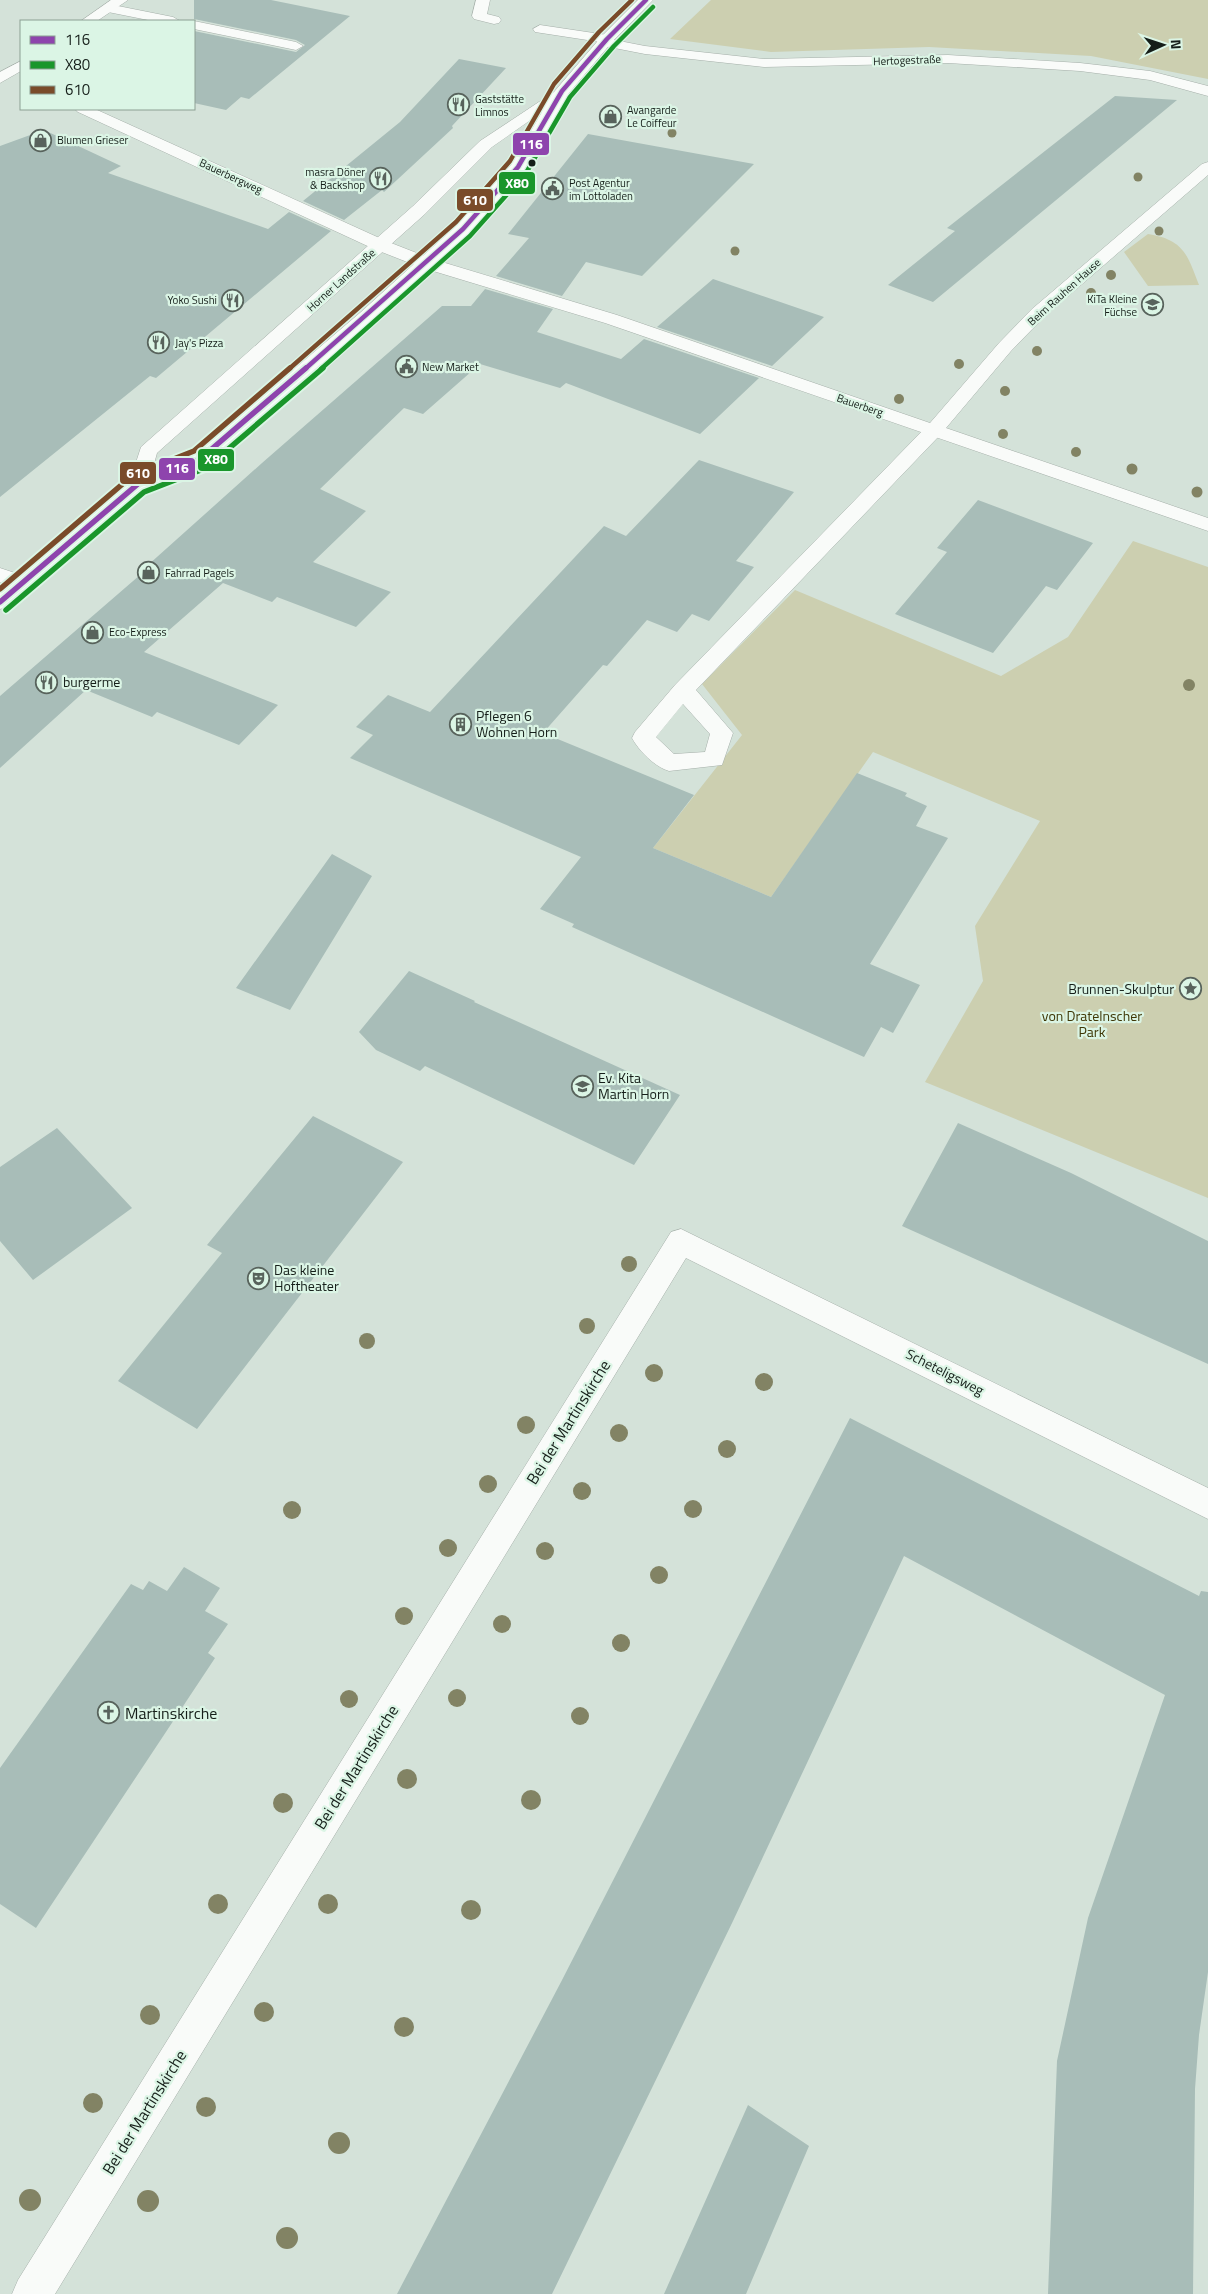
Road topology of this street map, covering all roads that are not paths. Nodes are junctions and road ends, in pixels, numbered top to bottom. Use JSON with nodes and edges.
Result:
{"nodes":[{"id":1,"x":121,"y":0,"type":"edge"},
{"id":2,"x":483,"y":0,"type":"edge"},
{"id":3,"x":646,"y":0,"type":"edge"},
{"id":4,"x":108,"y":8,"type":"junction"},
{"id":5,"x":90,"y":20,"type":"edge"},
{"id":6,"x":168,"y":20,"type":"edge"},
{"id":7,"x":494,"y":20,"type":"dead end"},
{"id":8,"x":195,"y":26,"type":"edge"},
{"id":9,"x":540,"y":29,"type":"dead end"},
{"id":10,"x":606,"y":41,"type":"junction"},
{"id":11,"x":296,"y":46,"type":"dead end"},
{"id":12,"x":20,"y":66,"type":"edge"},
{"id":13,"x":2,"y":75,"type":"edge"},
{"id":14,"x":20,"y":82,"type":"edge"},
{"id":15,"x":562,"y":91,"type":"junction"},
{"id":16,"x":1208,"y":91,"type":"edge"},
{"id":17,"x":84,"y":110,"type":"edge"},
{"id":18,"x":1208,"y":166,"type":"edge"},
{"id":19,"x":380,"y":246,"type":"junction"},
{"id":20,"x":426,"y":263,"type":"junction"},
{"id":21,"x":934,"y":430,"type":"junction"},
{"id":22,"x":138,"y":483,"type":"junction"},
{"id":23,"x":1208,"y":524,"type":"edge"},
{"id":24,"x":0,"y":575,"type":"edge"},
{"id":25,"x":23,"y":583,"type":"junction"},
{"id":26,"x":0,"y":602,"type":"edge"},
{"id":27,"x":683,"y":690,"type":"dead end"},
{"id":28,"x":681,"y":1242,"type":"joint"},
{"id":29,"x":1208,"y":1504,"type":"edge"},
{"id":30,"x":32,"y":2294,"type":"edge"}],
"edges":[{"from":1,"to":4,"type":"street"},
{"from":2,"to":7,"type":"street"},
{"from":3,"to":10,"type":"street","name":"Horner Landstraße"},
{"from":4,"to":5,"type":"street"},
{"from":4,"to":6,"type":"street"},
{"from":8,"to":11,"type":"street"},
{"from":9,"to":10,"type":"street","name":"Hertogestraße"},
{"from":10,"to":15,"type":"street","name":"Horner Landstraße"},
{"from":10,"to":16,"type":"street","name":"Hertogestraße"},
{"from":12,"to":13,"type":"street"},
{"from":13,"to":14,"type":"street"},
{"from":15,"to":19,"type":"street","name":"Horner Landstraße"},
{"from":15,"to":20,"type":"street","name":"Horner Landstraße"},
{"from":17,"to":19,"type":"street","name":"Bauerbergweg"},
{"from":18,"to":21,"type":"street","name":"Beim Rauhen Hause"},
{"from":19,"to":20,"type":"street","name":"Bauerbergweg"},
{"from":19,"to":22,"type":"street","name":"Horner Landstraße"},
{"from":20,"to":21,"type":"street","name":"Bauerberg"},
{"from":20,"to":22,"type":"street","name":"Horner Landstraße"},
{"from":21,"to":23,"type":"street","name":"Bauerberg"},
{"from":21,"to":27,"type":"street","name":"Beim Rauhen Hause"},
{"from":22,"to":25,"type":"street","name":"Horner Landstraße"},
{"from":24,"to":25,"type":"street"},
{"from":25,"to":26,"type":"street","name":"Horner Landstraße"},
{"from":28,"to":29,"type":"street","name":"Scheteligsweg"},
{"from":28,"to":30,"type":"street","name":"Bei der Martinskirche"}]}
